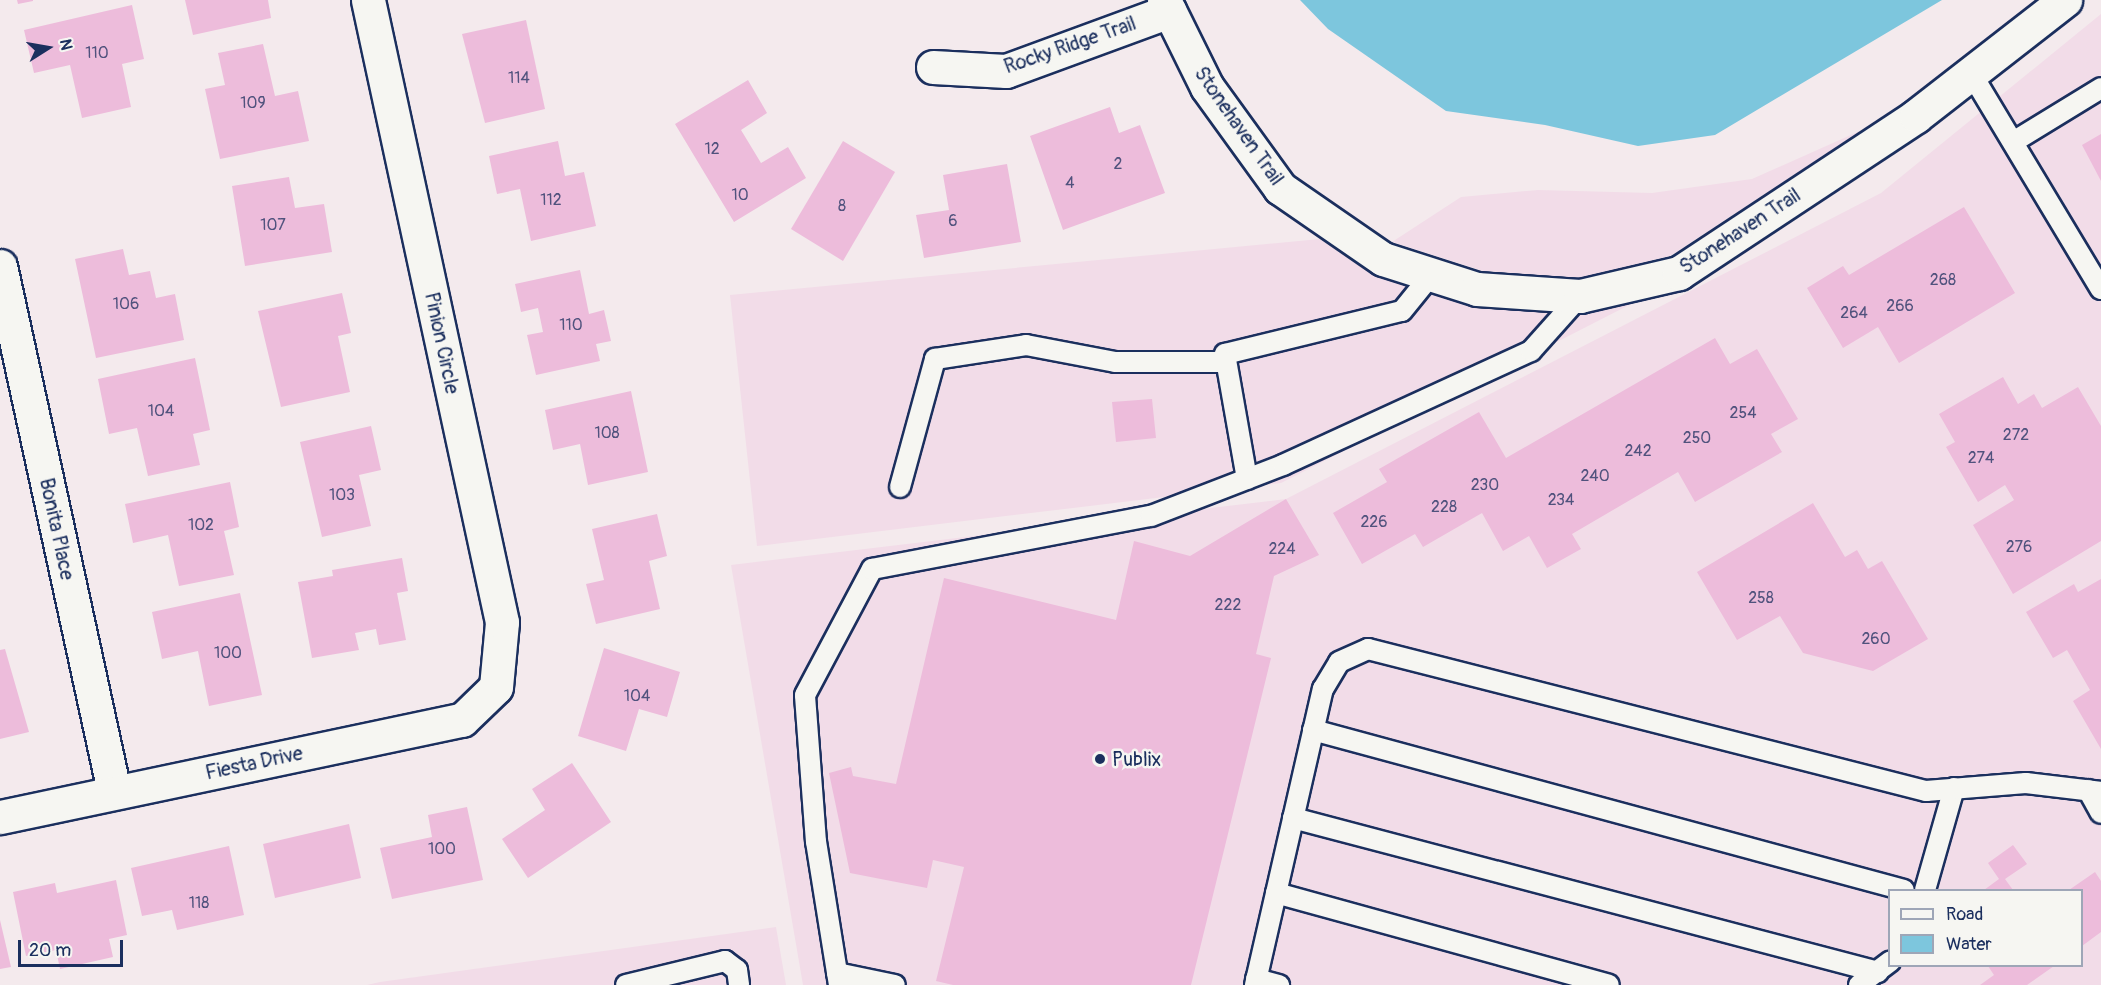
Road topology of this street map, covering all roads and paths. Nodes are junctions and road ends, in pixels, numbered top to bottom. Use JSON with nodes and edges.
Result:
{"nodes":[{"id":1,"x":368,"y":0,"type":"edge"},
{"id":2,"x":2065,"y":0,"type":"edge"},
{"id":3,"x":1167,"y":5,"type":"edge"},
{"id":4,"x":933,"y":67,"type":"dead end"},
{"id":5,"x":1971,"y":73,"type":"junction"},
{"id":6,"x":2101,"y":88,"type":"edge"},
{"id":7,"x":2013,"y":142,"type":"junction"},
{"id":8,"x":0,"y":266,"type":"edge"},
{"id":9,"x":1432,"y":274,"type":"junction"},
{"id":10,"x":2101,"y":289,"type":"edge"},
{"id":11,"x":1580,"y":296,"type":"junction"},
{"id":12,"x":1226,"y":362,"type":"junction"},
{"id":13,"x":1247,"y":479,"type":"junction"},
{"id":14,"x":900,"y":487,"type":"dead end"},
{"id":15,"x":496,"y":687,"type":"joint"},
{"id":16,"x":1313,"y":730,"type":"junction"},
{"id":17,"x":1954,"y":788,"type":"junction"},
{"id":18,"x":2094,"y":791,"type":"edge"},
{"id":19,"x":114,"y":792,"type":"junction"},
{"id":20,"x":2101,"y":813,"type":"edge"},
{"id":21,"x":0,"y":817,"type":"edge"},
{"id":22,"x":1293,"y":818,"type":"junction"},
{"id":23,"x":1897,"y":889,"type":"edge"},
{"id":24,"x":1925,"y":889,"type":"edge"},
{"id":25,"x":1276,"y":893,"type":"junction"},
{"id":26,"x":1884,"y":967,"type":"edge"},
{"id":27,"x":838,"y":979,"type":"edge"},
{"id":28,"x":1256,"y":982,"type":"edge"},
{"id":29,"x":626,"y":985,"type":"edge"},
{"id":30,"x":739,"y":985,"type":"edge"},
{"id":31,"x":895,"y":985,"type":"edge"},
{"id":32,"x":1279,"y":985,"type":"edge"},
{"id":33,"x":1609,"y":985,"type":"edge"},
{"id":34,"x":1859,"y":985,"type":"edge"}],
"edges":[{"from":1,"to":15,"type":"street","name":"Pinion Circle"},
{"from":2,"to":5,"type":"street","name":"Stonehaven Trail"},
{"from":3,"to":4,"type":"street","name":"Rocky Ridge Trail"},
{"from":3,"to":9,"type":"street","name":"Stonehaven Trail"},
{"from":5,"to":7,"type":"lane"},
{"from":5,"to":11,"type":"street","name":"Stonehaven Trail"},
{"from":6,"to":7,"type":"lane"},
{"from":7,"to":10,"type":"lane"},
{"from":8,"to":19,"type":"street","name":"Bonita Place"},
{"from":9,"to":11,"type":"street","name":"Stonehaven Trail"},
{"from":9,"to":12,"type":"lane"},
{"from":11,"to":13,"type":"lane"},
{"from":12,"to":13,"type":"lane"},
{"from":12,"to":14,"type":"lane"},
{"from":13,"to":27,"type":"lane"},
{"from":15,"to":19,"type":"street","name":"Fiesta Drive"},
{"from":16,"to":17,"type":"lane"},
{"from":16,"to":22,"type":"lane"},
{"from":16,"to":23,"type":"lane"},
{"from":17,"to":18,"type":"lane"},
{"from":17,"to":24,"type":"lane"},
{"from":18,"to":20,"type":"lane"},
{"from":19,"to":21,"type":"street","name":"Fiesta Drive"},
{"from":22,"to":25,"type":"lane"},
{"from":22,"to":26,"type":"lane"},
{"from":25,"to":28,"type":"lane"},
{"from":25,"to":33,"type":"lane"},
{"from":26,"to":34,"type":"lane"},
{"from":27,"to":31,"type":"lane"},
{"from":28,"to":32,"type":"lane"},
{"from":29,"to":30,"type":"lane"}]}
